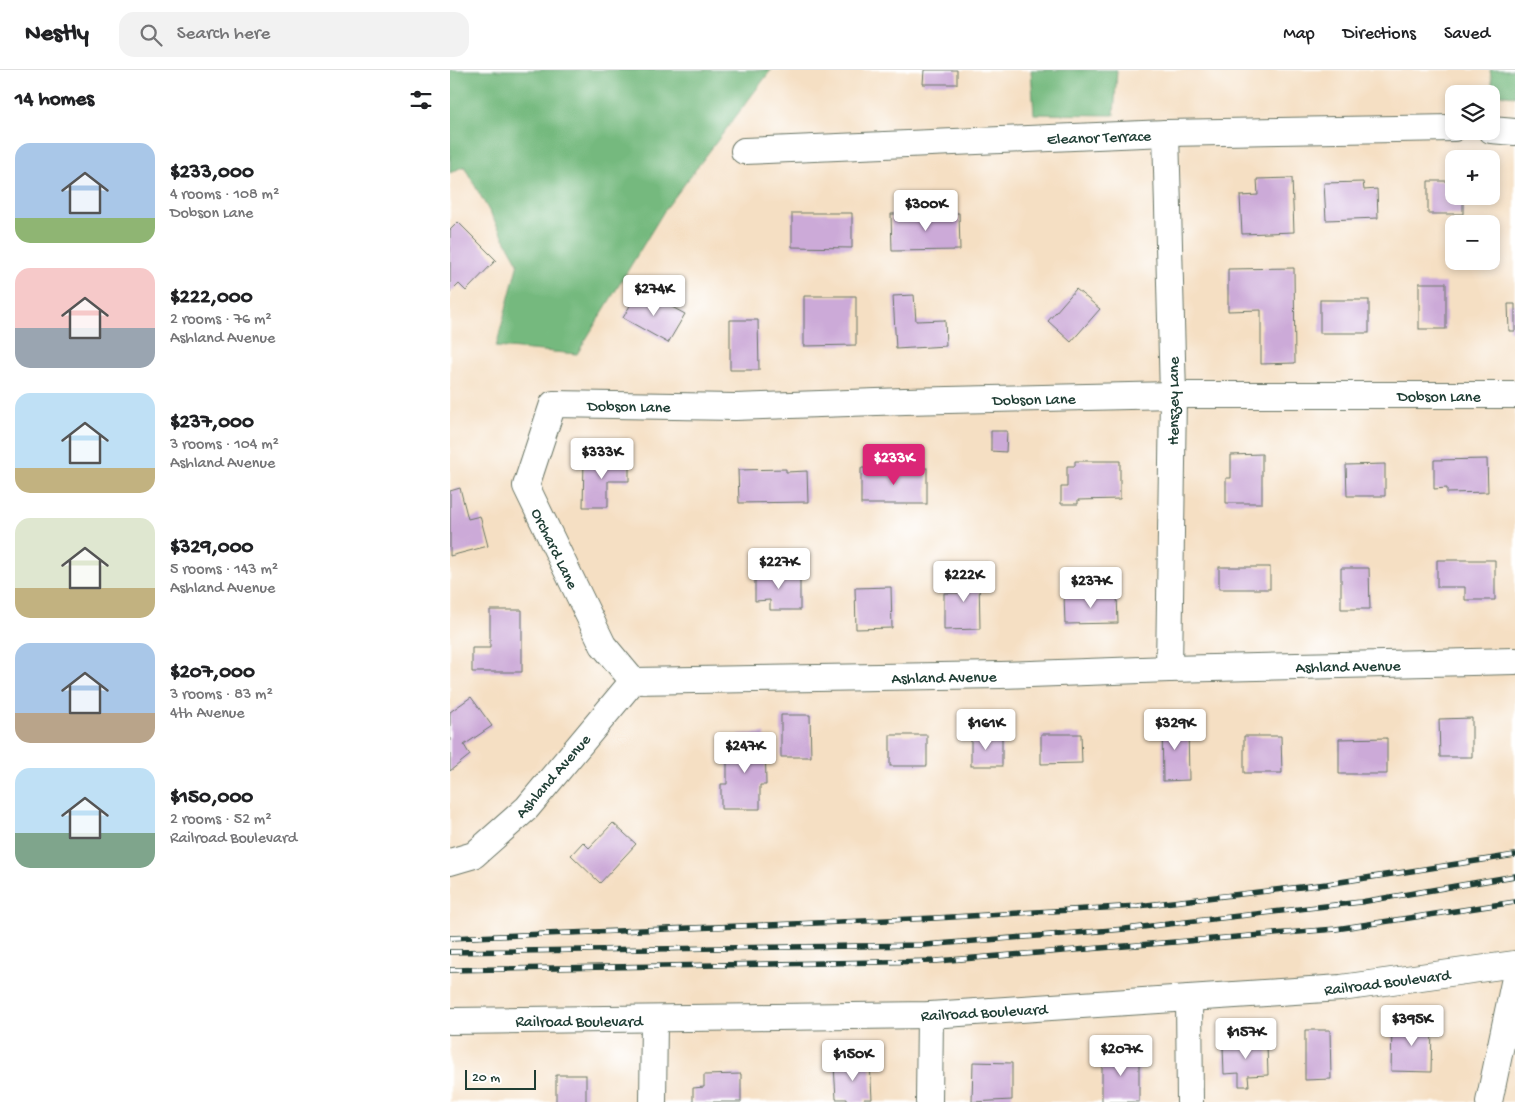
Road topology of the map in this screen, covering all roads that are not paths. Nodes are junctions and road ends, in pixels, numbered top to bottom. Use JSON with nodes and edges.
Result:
{"nodes":[{"id":1,"x":1445,"y":128,"type":"edge"},
{"id":2,"x":1500,"y":131,"type":"edge"},
{"id":3,"x":1515,"y":132,"type":"edge"},
{"id":4,"x":1166,"y":133,"type":"junction"},
{"id":5,"x":744,"y":151,"type":"dead end"},
{"id":6,"x":1173,"y":395,"type":"junction"},
{"id":7,"x":1515,"y":395,"type":"edge"},
{"id":8,"x":553,"y":404,"type":"joint"},
{"id":9,"x":1515,"y":662,"type":"edge"},
{"id":10,"x":1170,"y":669,"type":"junction"},
{"id":11,"x":633,"y":681,"type":"junction"},
{"id":12,"x":450,"y":862,"type":"edge"},
{"id":13,"x":1515,"y":964,"type":"edge"},
{"id":14,"x":1515,"y":978,"type":"edge"},
{"id":15,"x":1189,"y":998,"type":"junction"},
{"id":16,"x":930,"y":1015,"type":"junction"},
{"id":17,"x":654,"y":1020,"type":"junction"},
{"id":18,"x":450,"y":1021,"type":"edge"},
{"id":19,"x":653,"y":1102,"type":"edge"},
{"id":20,"x":929,"y":1102,"type":"edge"},
{"id":21,"x":1190,"y":1102,"type":"edge"},
{"id":22,"x":1489,"y":1102,"type":"edge"}],
"edges":[{"from":1,"to":4,"type":"street","name":"Eleanor Terrace"},
{"from":2,"to":3,"type":"street"},
{"from":4,"to":5,"type":"street","name":"Eleanor Terrace"},
{"from":4,"to":6,"type":"street","name":"Henszey Lane"},
{"from":6,"to":7,"type":"street","name":"Dobson Lane"},
{"from":6,"to":8,"type":"street","name":"Dobson Lane"},
{"from":6,"to":10,"type":"street","name":"Henszey Lane"},
{"from":8,"to":11,"type":"street","name":"Orchard Lane"},
{"from":9,"to":10,"type":"street","name":"Ashland Avenue"},
{"from":10,"to":11,"type":"street","name":"Ashland Avenue"},
{"from":11,"to":12,"type":"street","name":"Ashland Avenue"},
{"from":13,"to":15,"type":"street","name":"Railroad Boulevard"},
{"from":14,"to":22,"type":"street"},
{"from":15,"to":16,"type":"street","name":"Railroad Boulevard"},
{"from":15,"to":21,"type":"street"},
{"from":16,"to":17,"type":"street","name":"Railroad Boulevard"},
{"from":16,"to":20,"type":"street"},
{"from":17,"to":18,"type":"street","name":"Railroad Boulevard"},
{"from":17,"to":19,"type":"street"}]}
